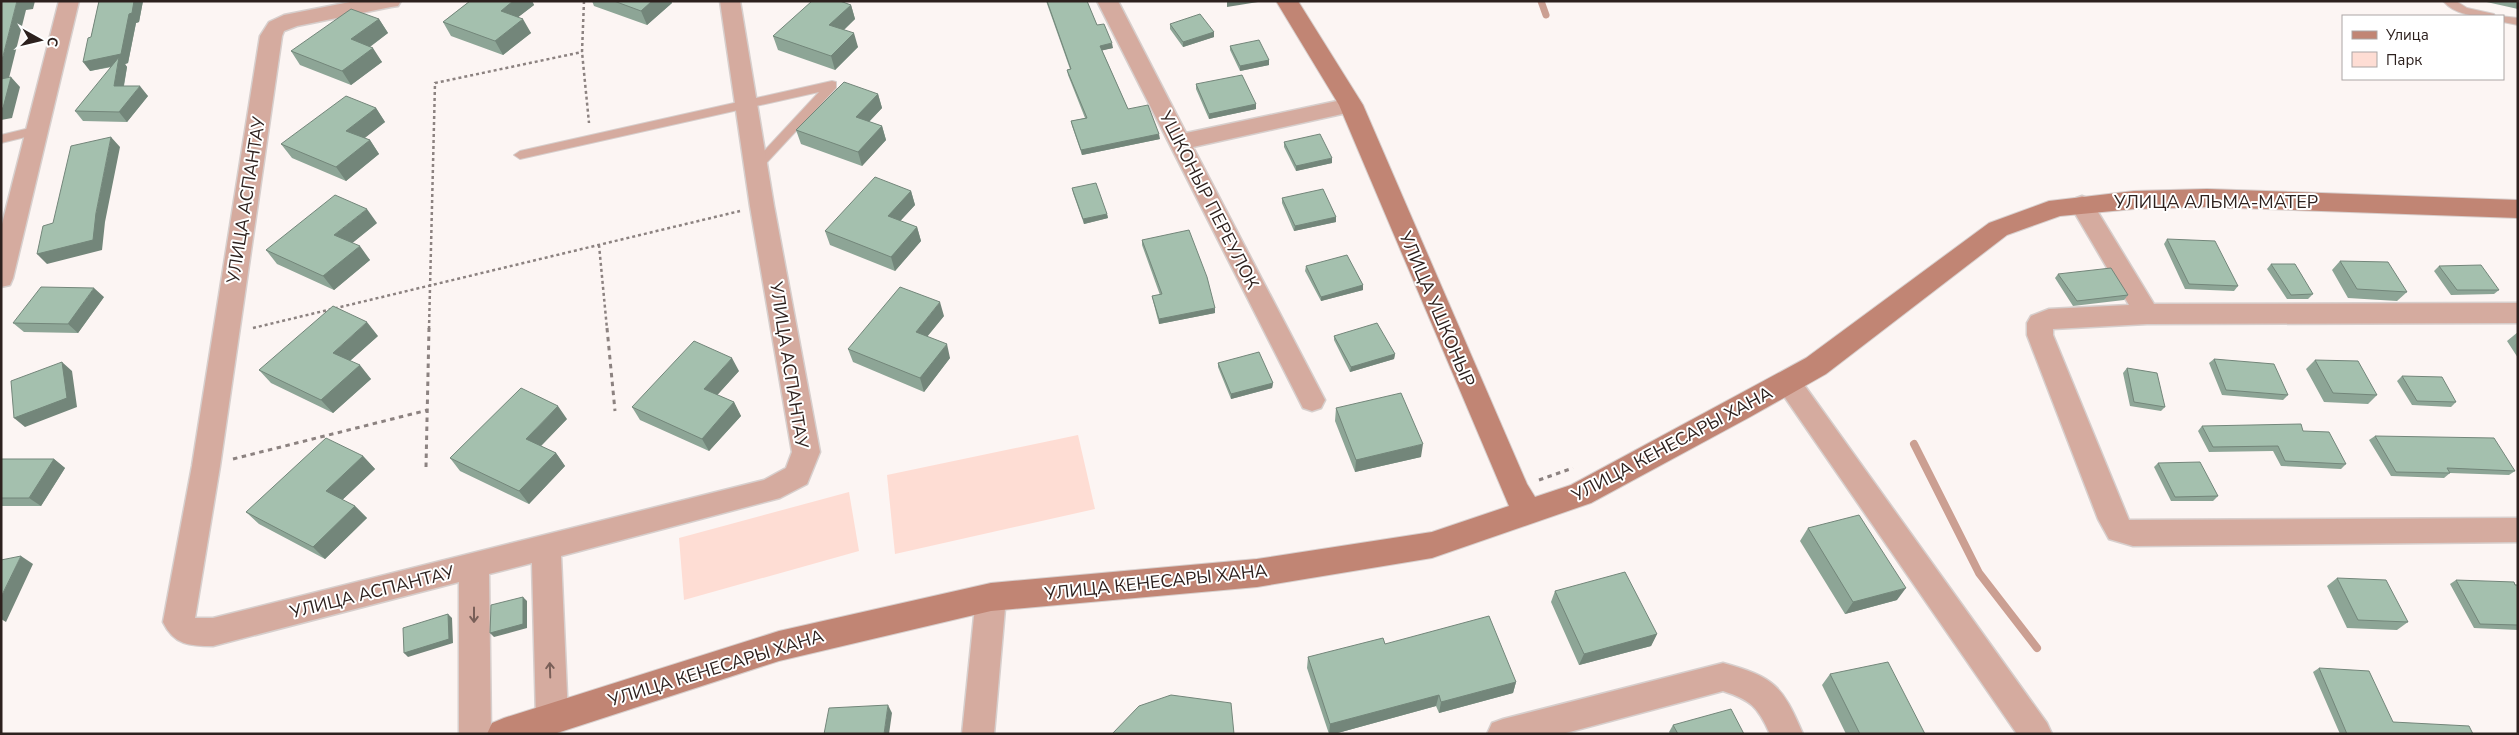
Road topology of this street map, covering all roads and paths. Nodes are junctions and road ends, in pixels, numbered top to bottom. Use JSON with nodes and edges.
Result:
{"nodes":[{"id":1,"x":70,"y":1,"type":"edge"},
{"id":2,"x":391,"y":1,"type":"edge"},
{"id":3,"x":584,"y":1,"type":"edge"},
{"id":4,"x":730,"y":1,"type":"edge"},
{"id":5,"x":1106,"y":1,"type":"edge"},
{"id":6,"x":1287,"y":1,"type":"edge"},
{"id":7,"x":2448,"y":1,"type":"edge"},
{"id":8,"x":2485,"y":15,"type":"edge"},
{"id":9,"x":2504,"y":19,"type":"edge"},
{"id":10,"x":2518,"y":22,"type":"edge"},
{"id":11,"x":582,"y":52,"type":"junction"},
{"id":12,"x":746,"y":104,"type":"junction"},
{"id":13,"x":1350,"y":105,"type":"junction"},
{"id":14,"x":38,"y":130,"type":"junction"},
{"id":15,"x":1,"y":139,"type":"edge"},
{"id":16,"x":591,"y":139,"type":"junction"},
{"id":17,"x":1180,"y":142,"type":"junction"},
{"id":18,"x":520,"y":155,"type":"dead end"},
{"id":19,"x":756,"y":167,"type":"junction"},
{"id":20,"x":2082,"y":205,"type":"junction"},
{"id":21,"x":762,"y":206,"type":"junction"},
{"id":22,"x":2518,"y":210,"type":"edge"},
{"id":23,"x":599,"y":245,"type":"junction"},
{"id":24,"x":1,"y":278,"type":"edge"},
{"id":25,"x":432,"y":286,"type":"junction"},
{"id":26,"x":2518,"y":313,"type":"edge"},
{"id":27,"x":2147,"y":314,"type":"junction"},
{"id":28,"x":226,"y":334,"type":"junction"},
{"id":29,"x":1788,"y":382,"type":"junction"},
{"id":30,"x":1312,"y":400,"type":"dead end"},
{"id":31,"x":428,"y":410,"type":"junction"},
{"id":32,"x":615,"y":411,"type":"dead end"},
{"id":33,"x":206,"y":466,"type":"junction"},
{"id":34,"x":426,"y":467,"type":"dead end"},
{"id":35,"x":1528,"y":512,"type":"junction"},
{"id":36,"x":2518,"y":530,"type":"edge"},
{"id":37,"x":546,"y":547,"type":"junction"},
{"id":38,"x":474,"y":566,"type":"junction"},
{"id":39,"x":991,"y":597,"type":"junction"},
{"id":40,"x":552,"y":718,"type":"junction"},
{"id":41,"x":1569,"y":726,"type":"edge"},
{"id":42,"x":475,"y":734,"type":"edge"},
{"id":43,"x":504,"y":734,"type":"edge"},
{"id":44,"x":978,"y":734,"type":"edge"},
{"id":45,"x":1503,"y":734,"type":"edge"},
{"id":46,"x":1787,"y":734,"type":"edge"},
{"id":47,"x":2036,"y":734,"type":"edge"}],
"edges":[{"from":1,"to":14,"type":"street"},
{"from":2,"to":28,"type":"street","name":"УЛИЦА АСПАНТАУ"},
{"from":3,"to":11,"type":"path"},
{"from":4,"to":12,"type":"street","name":"УЛИЦА АСПАНТАУ"},
{"from":5,"to":17,"type":"street","name":"УШКОНЫР ПЕРЕУЛОК"},
{"from":6,"to":13,"type":"street","name":"УЛИЦА УШКОНЫР"},
{"from":7,"to":8,"type":"lane"},
{"from":9,"to":10,"type":"lane"},
{"from":11,"to":16,"type":"path"},
{"from":11,"to":25,"type":"path"},
{"from":12,"to":16,"type":"lane"},
{"from":12,"to":19,"type":"street","name":"УЛИЦА АСПАНТАУ"},
{"from":12,"to":19,"type":"lane"},
{"from":13,"to":17,"type":"street"},
{"from":13,"to":35,"type":"street","name":"УЛИЦА УШКОНЫР"},
{"from":14,"to":15,"type":"lane"},
{"from":14,"to":24,"type":"street"},
{"from":16,"to":18,"type":"lane"},
{"from":17,"to":30,"type":"street","name":"УШКОНЫР ПЕРЕУЛОК"},
{"from":19,"to":21,"type":"street","name":"УЛИЦА АСПАНТАУ"},
{"from":20,"to":22,"type":"street","name":"УЛИЦА АЛЬМА-МАТЕР"},
{"from":20,"to":27,"type":"street"},
{"from":20,"to":29,"type":"street","name":"УЛИЦА АЛЬМА-МАТЕР"},
{"from":21,"to":23,"type":"path"},
{"from":21,"to":37,"type":"street","name":"УЛИЦА АСПАНТАУ"},
{"from":23,"to":25,"type":"path"},
{"from":23,"to":32,"type":"path"},
{"from":25,"to":28,"type":"path"},
{"from":25,"to":31,"type":"path"},
{"from":26,"to":27,"type":"street"},
{"from":27,"to":36,"type":"street"},
{"from":28,"to":33,"type":"street","name":"УЛИЦА АСПАНТАУ"},
{"from":29,"to":35,"type":"street","name":"УЛИЦА КЕНЕСАРЫ ХАНА"},
{"from":29,"to":47,"type":"street"},
{"from":31,"to":33,"type":"path"},
{"from":31,"to":34,"type":"path"},
{"from":33,"to":38,"type":"street","name":"УЛИЦА АСПАНТАУ"},
{"from":35,"to":39,"type":"street","name":"УЛИЦА КЕНЕСАРЫ ХАНА"},
{"from":37,"to":38,"type":"street","name":"УЛИЦА АСПАНТАУ"},
{"from":40,"to":37,"type":"street","one_way":true},
{"from":38,"to":42,"type":"street","one_way":true},
{"from":39,"to":40,"type":"street","name":"УЛИЦА КЕНЕСАРЫ ХАНА"},
{"from":39,"to":44,"type":"street"},
{"from":40,"to":43,"type":"street","name":"УЛИЦА КЕНЕСАРЫ ХАНА"},
{"from":41,"to":45,"type":"street"},
{"from":41,"to":46,"type":"street"}]}
